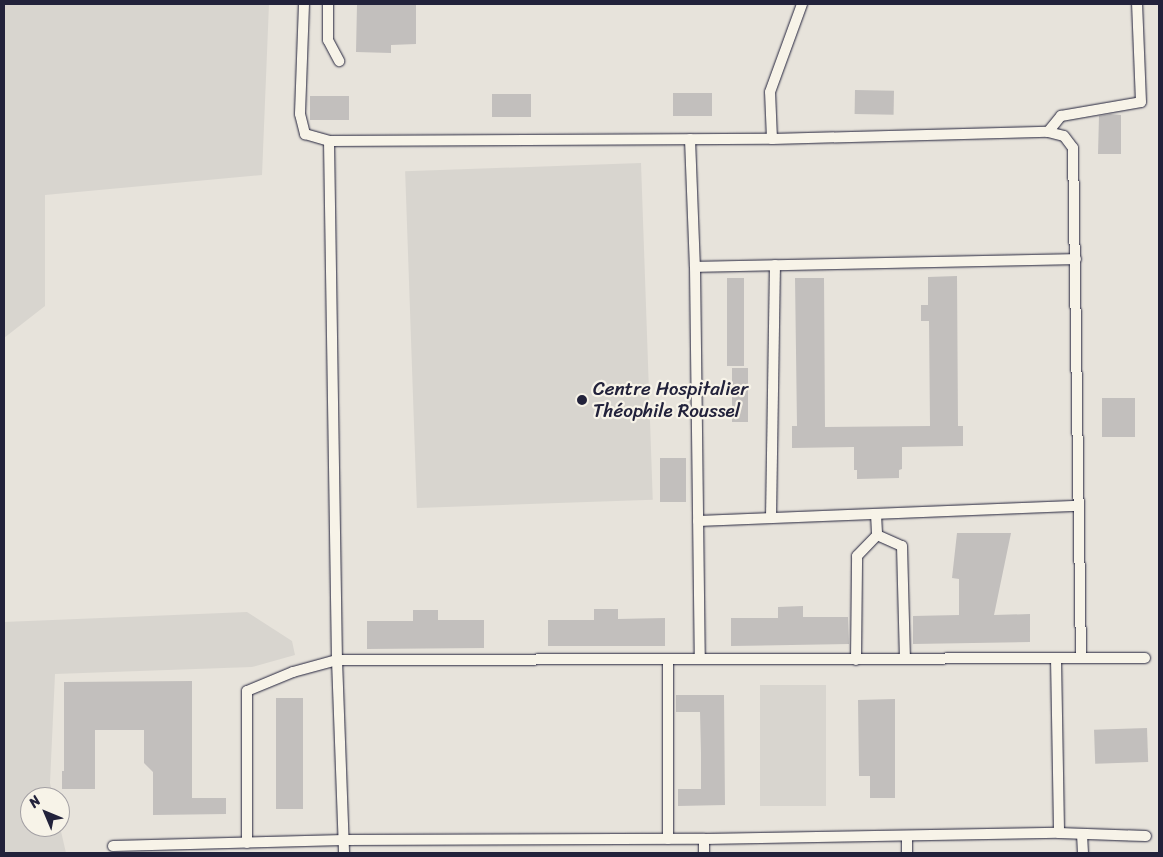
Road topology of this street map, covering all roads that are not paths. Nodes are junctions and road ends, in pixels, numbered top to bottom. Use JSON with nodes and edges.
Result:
{"nodes":[{"id":1,"x":304,"y":4,"type":"edge"},
{"id":2,"x":328,"y":4,"type":"edge"},
{"id":3,"x":802,"y":4,"type":"edge"},
{"id":4,"x":1137,"y":4,"type":"edge"},
{"id":5,"x":339,"y":61,"type":"dead end"},
{"id":6,"x":1048,"y":132,"type":"junction"},
{"id":7,"x":690,"y":139,"type":"junction"},
{"id":8,"x":772,"y":139,"type":"junction"},
{"id":9,"x":329,"y":141,"type":"junction"},
{"id":10,"x":1076,"y":259,"type":"junction"},
{"id":11,"x":775,"y":265,"type":"junction"},
{"id":12,"x":695,"y":267,"type":"junction"},
{"id":13,"x":1079,"y":506,"type":"junction"},
{"id":14,"x":876,"y":514,"type":"junction"},
{"id":15,"x":771,"y":518,"type":"junction"},
{"id":16,"x":698,"y":521,"type":"junction"},
{"id":17,"x":877,"y":534,"type":"junction"},
{"id":18,"x":1081,"y":657,"type":"junction"},
{"id":19,"x":1056,"y":658,"type":"junction"},
{"id":20,"x":1145,"y":658,"type":"dead end"},
{"id":21,"x":700,"y":659,"type":"junction"},
{"id":22,"x":905,"y":659,"type":"junction"},
{"id":23,"x":337,"y":660,"type":"junction"},
{"id":24,"x":668,"y":660,"type":"junction"},
{"id":25,"x":856,"y":660,"type":"junction"},
{"id":26,"x":1059,"y":833,"type":"junction"},
{"id":27,"x":1082,"y":834,"type":"junction"},
{"id":28,"x":907,"y":836,"type":"junction"},
{"id":29,"x":1146,"y":836,"type":"dead end"},
{"id":30,"x":704,"y":839,"type":"junction"},
{"id":31,"x":344,"y":840,"type":"junction"},
{"id":32,"x":668,"y":840,"type":"junction"},
{"id":33,"x":247,"y":843,"type":"junction"},
{"id":34,"x":113,"y":846,"type":"dead end"},
{"id":35,"x":344,"y":853,"type":"edge"},
{"id":36,"x":704,"y":853,"type":"edge"},
{"id":37,"x":907,"y":853,"type":"edge"},
{"id":38,"x":1083,"y":853,"type":"edge"}],
"edges":[{"from":1,"to":9,"type":"lane"},
{"from":2,"to":5,"type":"lane"},
{"from":3,"to":8,"type":"lane"},
{"from":4,"to":6,"type":"lane"},
{"from":6,"to":8,"type":"lane"},
{"from":6,"to":10,"type":"lane"},
{"from":7,"to":8,"type":"lane"},
{"from":7,"to":9,"type":"lane"},
{"from":7,"to":12,"type":"lane"},
{"from":9,"to":23,"type":"lane"},
{"from":10,"to":11,"type":"lane"},
{"from":10,"to":13,"type":"lane"},
{"from":11,"to":12,"type":"lane"},
{"from":11,"to":15,"type":"lane"},
{"from":12,"to":16,"type":"lane"},
{"from":13,"to":14,"type":"lane"},
{"from":13,"to":18,"type":"lane"},
{"from":14,"to":15,"type":"lane"},
{"from":14,"to":17,"type":"lane"},
{"from":15,"to":16,"type":"lane"},
{"from":16,"to":21,"type":"lane"},
{"from":17,"to":22,"type":"lane"},
{"from":17,"to":25,"type":"lane"},
{"from":18,"to":19,"type":"lane"},
{"from":18,"to":20,"type":"lane"},
{"from":19,"to":22,"type":"lane"},
{"from":19,"to":26,"type":"lane"},
{"from":21,"to":24,"type":"lane"},
{"from":21,"to":25,"type":"lane"},
{"from":22,"to":25,"type":"lane"},
{"from":23,"to":24,"type":"lane"},
{"from":23,"to":31,"type":"lane"},
{"from":23,"to":33,"type":"lane"},
{"from":24,"to":32,"type":"lane"},
{"from":26,"to":27,"type":"lane"},
{"from":26,"to":28,"type":"lane"},
{"from":27,"to":29,"type":"lane"},
{"from":27,"to":38,"type":"lane"},
{"from":28,"to":30,"type":"lane"},
{"from":28,"to":37,"type":"lane"},
{"from":30,"to":32,"type":"lane"},
{"from":30,"to":36,"type":"lane"},
{"from":31,"to":32,"type":"lane"},
{"from":31,"to":33,"type":"lane"},
{"from":31,"to":35,"type":"lane"},
{"from":33,"to":34,"type":"lane"}]}
